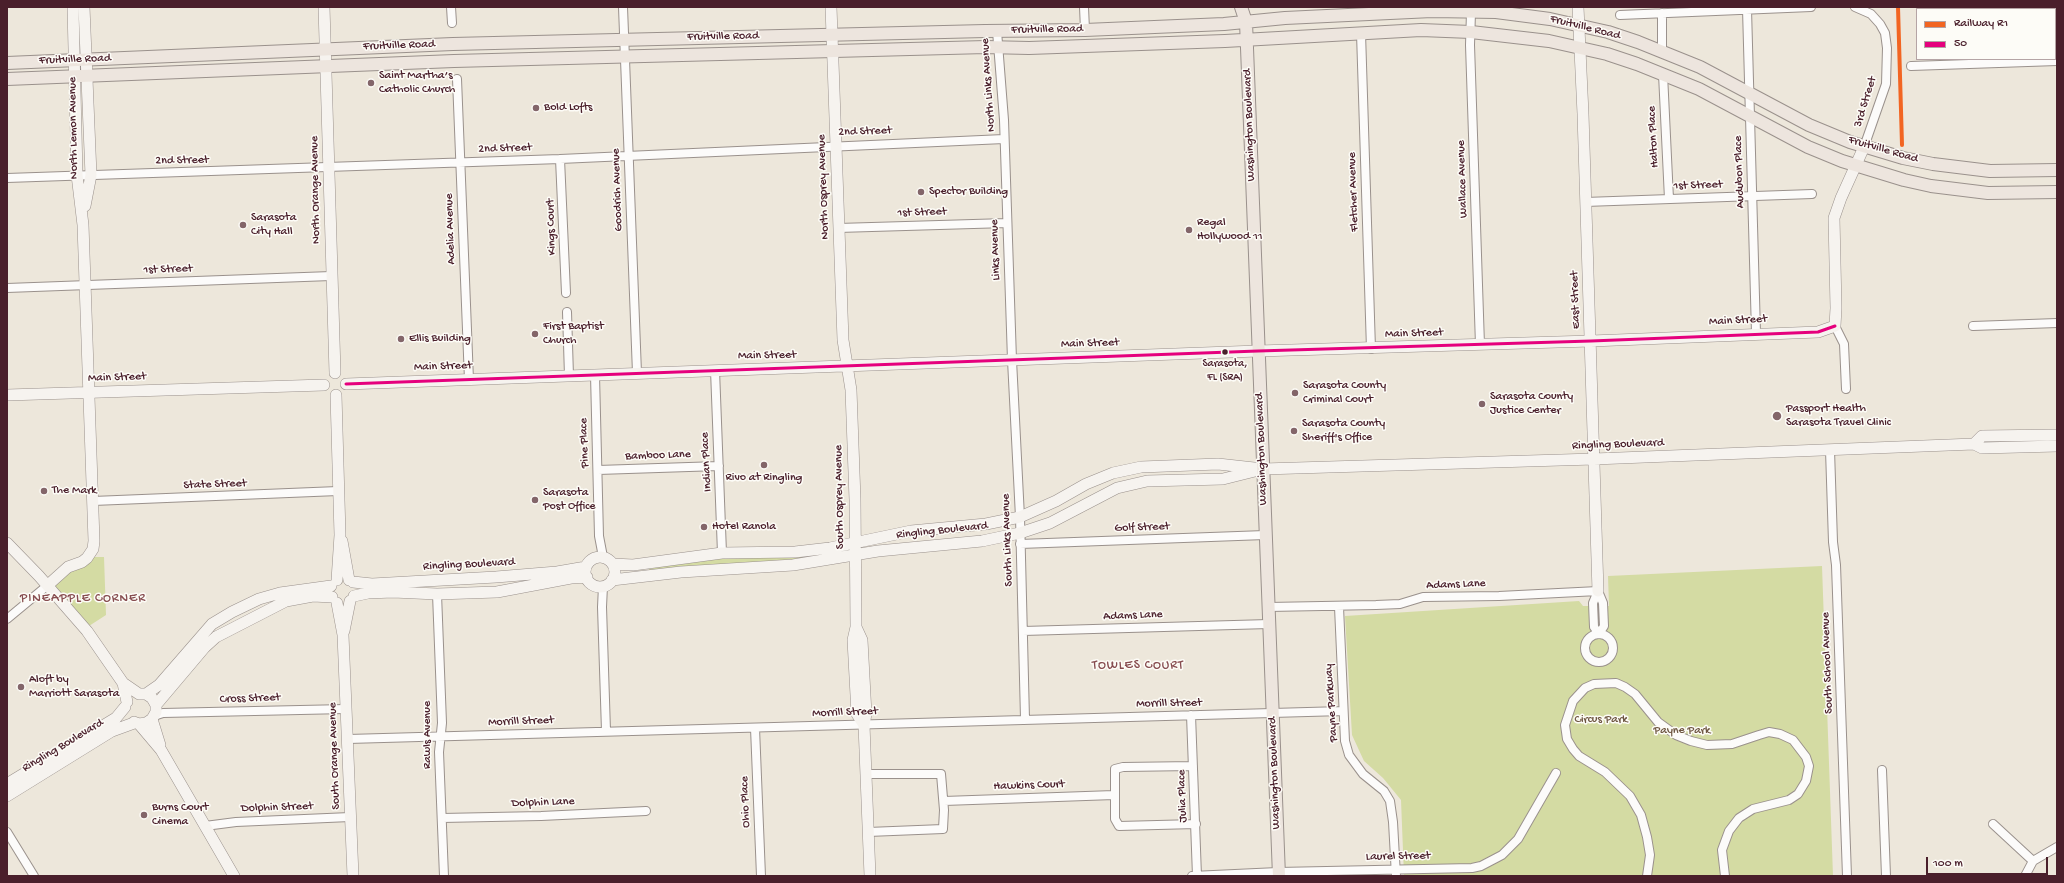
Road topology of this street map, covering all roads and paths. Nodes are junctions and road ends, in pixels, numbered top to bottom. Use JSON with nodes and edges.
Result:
{"nodes":[{"id":1,"x":73,"y":7,"type":"edge"},
{"id":2,"x":84,"y":7,"type":"edge"},
{"id":3,"x":324,"y":7,"type":"edge"},
{"id":4,"x":452,"y":7,"type":"edge"},
{"id":5,"x":623,"y":7,"type":"edge"},
{"id":6,"x":831,"y":7,"type":"edge"},
{"id":7,"x":1084,"y":7,"type":"edge"},
{"id":8,"x":1241,"y":7,"type":"edge"},
{"id":9,"x":1253,"y":7,"type":"edge"},
{"id":10,"x":1578,"y":7,"type":"edge"},
{"id":11,"x":1811,"y":7,"type":"edge"},
{"id":12,"x":1855,"y":7,"type":"edge"},
{"id":13,"x":1726,"y":8,"type":"edge"},
{"id":14,"x":1747,"y":9,"type":"junction"},
{"id":15,"x":1471,"y":12,"type":"junction"},
{"id":16,"x":1662,"y":13,"type":"junction"},
{"id":17,"x":1620,"y":15,"type":"dead end"},
{"id":18,"x":1246,"y":22,"type":"junction"},
{"id":19,"x":452,"y":23,"type":"dead end"},
{"id":20,"x":1579,"y":25,"type":"junction"},
{"id":21,"x":1085,"y":30,"type":"junction"},
{"id":22,"x":997,"y":31,"type":"junction"},
{"id":23,"x":1471,"y":32,"type":"junction"},
{"id":24,"x":1361,"y":33,"type":"junction"},
{"id":25,"x":832,"y":35,"type":"junction"},
{"id":26,"x":1247,"y":39,"type":"junction"},
{"id":27,"x":625,"y":40,"type":"junction"},
{"id":28,"x":999,"y":47,"type":"junction"},
{"id":29,"x":1580,"y":48,"type":"junction"},
{"id":30,"x":325,"y":49,"type":"junction"},
{"id":31,"x":832,"y":50,"type":"junction"},
{"id":32,"x":1662,"y":51,"type":"junction"},
{"id":33,"x":625,"y":56,"type":"junction"},
{"id":34,"x":80,"y":60,"type":"junction"},
{"id":35,"x":2057,"y":61,"type":"edge"},
{"id":36,"x":7,"y":63,"type":"edge"},
{"id":37,"x":326,"y":65,"type":"junction"},
{"id":38,"x":1911,"y":66,"type":"dead end"},
{"id":39,"x":1663,"y":74,"type":"junction"},
{"id":40,"x":81,"y":77,"type":"junction"},
{"id":41,"x":7,"y":79,"type":"edge"},
{"id":42,"x":457,"y":79,"type":"dead end"},
{"id":43,"x":1750,"y":94,"type":"junction"},
{"id":44,"x":1750,"y":116,"type":"junction"},
{"id":45,"x":1004,"y":139,"type":"junction"},
{"id":46,"x":835,"y":146,"type":"junction"},
{"id":47,"x":1864,"y":147,"type":"junction"},
{"id":48,"x":629,"y":155,"type":"junction"},
{"id":49,"x":560,"y":159,"type":"junction"},
{"id":50,"x":461,"y":163,"type":"junction"},
{"id":51,"x":1856,"y":166,"type":"junction"},
{"id":52,"x":329,"y":168,"type":"junction"},
{"id":53,"x":2057,"y":170,"type":"edge"},
{"id":54,"x":77,"y":175,"type":"junction"},
{"id":55,"x":91,"y":175,"type":"junction"},
{"id":56,"x":7,"y":178,"type":"edge"},
{"id":57,"x":2057,"y":192,"type":"edge"},
{"id":58,"x":1812,"y":194,"type":"dead end"},
{"id":59,"x":1753,"y":196,"type":"junction"},
{"id":60,"x":1669,"y":199,"type":"junction"},
{"id":61,"x":1586,"y":202,"type":"junction"},
{"id":62,"x":1007,"y":223,"type":"junction"},
{"id":63,"x":83,"y":225,"type":"junction"},
{"id":64,"x":838,"y":228,"type":"junction"},
{"id":65,"x":331,"y":276,"type":"junction"},
{"id":66,"x":85,"y":284,"type":"junction"},
{"id":67,"x":7,"y":288,"type":"edge"},
{"id":68,"x":566,"y":293,"type":"dead end"},
{"id":69,"x":567,"y":312,"type":"dead end"},
{"id":70,"x":2057,"y":323,"type":"edge"},
{"id":71,"x":1835,"y":326,"type":"junction"},
{"id":72,"x":1973,"y":326,"type":"dead end"},
{"id":73,"x":1756,"y":333,"type":"junction"},
{"id":74,"x":1591,"y":341,"type":"junction"},
{"id":75,"x":1480,"y":345,"type":"junction"},
{"id":76,"x":1371,"y":349,"type":"junction"},
{"id":77,"x":1258,"y":351,"type":"junction"},
{"id":78,"x":1012,"y":360,"type":"junction"},
{"id":79,"x":847,"y":367,"type":"junction"},
{"id":80,"x":715,"y":370,"type":"junction"},
{"id":81,"x":334,"y":373,"type":"junction"},
{"id":82,"x":637,"y":373,"type":"junction"},
{"id":83,"x":594,"y":375,"type":"junction"},
{"id":84,"x":569,"y":376,"type":"junction"},
{"id":85,"x":469,"y":380,"type":"junction"},
{"id":86,"x":346,"y":384,"type":"junction"},
{"id":87,"x":324,"y":385,"type":"junction"},
{"id":88,"x":1846,"y":389,"type":"dead end"},
{"id":89,"x":88,"y":392,"type":"junction"},
{"id":90,"x":7,"y":395,"type":"edge"},
{"id":91,"x":336,"y":395,"type":"junction"},
{"id":92,"x":2057,"y":435,"type":"edge"},
{"id":93,"x":1974,"y":444,"type":"junction"},
{"id":94,"x":2057,"y":446,"type":"edge"},
{"id":95,"x":1830,"y":450,"type":"junction"},
{"id":96,"x":1594,"y":459,"type":"junction"},
{"id":97,"x":719,"y":466,"type":"junction"},
{"id":98,"x":1263,"y":469,"type":"junction"},
{"id":99,"x":598,"y":470,"type":"junction"},
{"id":100,"x":338,"y":491,"type":"junction"},
{"id":101,"x":93,"y":501,"type":"junction"},
{"id":102,"x":1020,"y":517,"type":"junction"},
{"id":103,"x":1020,"y":533,"type":"junction"},
{"id":104,"x":340,"y":535,"type":"junction"},
{"id":105,"x":1265,"y":535,"type":"junction"},
{"id":106,"x":7,"y":542,"type":"edge"},
{"id":107,"x":854,"y":542,"type":"junction"},
{"id":108,"x":1020,"y":544,"type":"junction"},
{"id":109,"x":722,"y":553,"type":"junction"},
{"id":110,"x":854,"y":555,"type":"junction"},
{"id":111,"x":603,"y":557,"type":"junction"},
{"id":112,"x":613,"y":564,"type":"junction"},
{"id":113,"x":586,"y":572,"type":"junction"},
{"id":114,"x":351,"y":581,"type":"junction"},
{"id":115,"x":608,"y":583,"type":"junction"},
{"id":116,"x":48,"y":585,"type":"junction"},
{"id":117,"x":334,"y":591,"type":"junction"},
{"id":118,"x":1598,"y":591,"type":"junction"},
{"id":119,"x":437,"y":594,"type":"junction"},
{"id":120,"x":352,"y":599,"type":"junction"},
{"id":121,"x":1268,"y":607,"type":"junction"},
{"id":122,"x":1339,"y":607,"type":"junction"},
{"id":123,"x":7,"y":619,"type":"edge"},
{"id":124,"x":1269,"y":624,"type":"junction"},
{"id":125,"x":1023,"y":631,"type":"junction"},
{"id":126,"x":1599,"y":634,"type":"dead end"},
{"id":127,"x":343,"y":635,"type":"junction"},
{"id":128,"x":123,"y":684,"type":"junction"},
{"id":129,"x":142,"y":694,"type":"junction"},
{"id":130,"x":126,"y":704,"type":"junction"},
{"id":131,"x":346,"y":708,"type":"junction"},
{"id":132,"x":1343,"y":711,"type":"junction"},
{"id":133,"x":154,"y":713,"type":"junction"},
{"id":134,"x":1272,"y":713,"type":"junction"},
{"id":135,"x":1191,"y":715,"type":"junction"},
{"id":136,"x":1025,"y":719,"type":"junction"},
{"id":137,"x":137,"y":724,"type":"junction"},
{"id":138,"x":864,"y":725,"type":"junction"},
{"id":139,"x":755,"y":728,"type":"junction"},
{"id":140,"x":606,"y":732,"type":"junction"},
{"id":141,"x":441,"y":737,"type":"junction"},
{"id":142,"x":348,"y":739,"type":"junction"},
{"id":143,"x":161,"y":750,"type":"junction"},
{"id":144,"x":1194,"y":766,"type":"junction"},
{"id":145,"x":1882,"y":770,"type":"dead end"},
{"id":146,"x":1556,"y":772,"type":"dead end"},
{"id":147,"x":866,"y":774,"type":"junction"},
{"id":148,"x":7,"y":784,"type":"edge"},
{"id":149,"x":1114,"y":795,"type":"junction"},
{"id":150,"x":7,"y":796,"type":"edge"},
{"id":151,"x":944,"y":801,"type":"junction"},
{"id":152,"x":646,"y":811,"type":"dead end"},
{"id":153,"x":350,"y":817,"type":"junction"},
{"id":154,"x":442,"y":818,"type":"junction"},
{"id":155,"x":1196,"y":824,"type":"junction"},
{"id":156,"x":1993,"y":824,"type":"dead end"},
{"id":157,"x":205,"y":826,"type":"junction"},
{"id":158,"x":7,"y":832,"type":"edge"},
{"id":159,"x":868,"y":832,"type":"junction"},
{"id":160,"x":2057,"y":847,"type":"edge"},
{"id":161,"x":2033,"y":861,"type":"junction"},
{"id":162,"x":1396,"y":873,"type":"edge"},
{"id":163,"x":1278,"y":874,"type":"edge"},
{"id":164,"x":34,"y":876,"type":"edge"},
{"id":165,"x":234,"y":876,"type":"edge"},
{"id":166,"x":353,"y":876,"type":"edge"},
{"id":167,"x":444,"y":876,"type":"edge"},
{"id":168,"x":761,"y":876,"type":"edge"},
{"id":169,"x":870,"y":876,"type":"edge"},
{"id":170,"x":1192,"y":876,"type":"edge"},
{"id":171,"x":1198,"y":876,"type":"edge"},
{"id":172,"x":1647,"y":876,"type":"edge"},
{"id":173,"x":1725,"y":876,"type":"edge"},
{"id":174,"x":1847,"y":876,"type":"edge"},
{"id":175,"x":1886,"y":876,"type":"edge"},
{"id":176,"x":2025,"y":876,"type":"edge"}],
"edges":[{"from":1,"to":34,"type":"street"},
{"from":2,"to":34,"type":"street","name":"North Lemon Avenue"},
{"from":3,"to":30,"type":"street","name":"North Orange Avenue"},
{"from":4,"to":19,"type":"street"},
{"from":5,"to":27,"type":"street","name":"Goodrich Avenue"},
{"from":6,"to":25,"type":"street","name":"North Osprey Avenue"},
{"from":7,"to":21,"type":"street"},
{"from":8,"to":18,"type":"main road","name":"Washington Boulevard"},
{"from":9,"to":18,"type":"main road","name":"Washington Boulevard"},
{"from":10,"to":20,"type":"street","name":"East Street"},
{"from":11,"to":14,"type":"street"},
{"from":12,"to":47,"type":"street","name":"3rd Street"},
{"from":13,"to":14,"type":"street"},
{"from":13,"to":16,"type":"street"},
{"from":14,"to":43,"type":"street","name":"Audubon Place"},
{"from":15,"to":18,"type":"main road","name":"Fruitville Road"},
{"from":15,"to":20,"type":"main road","name":"Fruitville Road"},
{"from":15,"to":23,"type":"street","name":"Wallace Avenue"},
{"from":16,"to":17,"type":"street"},
{"from":16,"to":32,"type":"street"},
{"from":18,"to":21,"type":"main road","name":"Fruitville Road"},
{"from":18,"to":26,"type":"main road","name":"Washington Boulevard"},
{"from":20,"to":29,"type":"street","name":"East Street"},
{"from":20,"to":32,"type":"main road","name":"Fruitville Road"},
{"from":21,"to":22,"type":"main road","name":"Fruitville Road"},
{"from":22,"to":25,"type":"main road","name":"Fruitville Road"},
{"from":22,"to":28,"type":"street","name":"North Links Avenue"},
{"from":23,"to":24,"type":"main road","name":"Fruitville Road"},
{"from":23,"to":29,"type":"main road","name":"Fruitville Road"},
{"from":23,"to":75,"type":"street","name":"Wallace Avenue"},
{"from":24,"to":26,"type":"main road","name":"Fruitville Road"},
{"from":24,"to":76,"type":"street","name":"Fletcher Avenue"},
{"from":25,"to":27,"type":"main road","name":"Fruitville Road"},
{"from":25,"to":31,"type":"street","name":"North Osprey Avenue"},
{"from":26,"to":28,"type":"main road","name":"Fruitville Road"},
{"from":26,"to":77,"type":"main road","name":"Washington Boulevard"},
{"from":27,"to":30,"type":"main road","name":"Fruitville Road"},
{"from":27,"to":33,"type":"street","name":"Goodrich Avenue"},
{"from":28,"to":31,"type":"main road","name":"Fruitville Road"},
{"from":28,"to":45,"type":"street","name":"North Links Avenue"},
{"from":29,"to":39,"type":"main road","name":"Fruitville Road"},
{"from":29,"to":61,"type":"street","name":"East Street"},
{"from":30,"to":34,"type":"main road","name":"Fruitville Road"},
{"from":30,"to":37,"type":"street","name":"North Orange Avenue"},
{"from":31,"to":33,"type":"main road","name":"Fruitville Road"},
{"from":31,"to":46,"type":"street","name":"North Osprey Avenue"},
{"from":32,"to":43,"type":"main road","name":"Fruitville Road"},
{"from":33,"to":37,"type":"main road","name":"Fruitville Road"},
{"from":33,"to":48,"type":"street","name":"Goodrich Avenue"},
{"from":34,"to":36,"type":"main road","name":"Fruitville Road"},
{"from":34,"to":40,"type":"street"},
{"from":35,"to":38,"type":"street"},
{"from":37,"to":40,"type":"main road","name":"Fruitville Road"},
{"from":37,"to":52,"type":"street","name":"North Orange Avenue"},
{"from":39,"to":44,"type":"main road","name":"Fruitville Road"},
{"from":39,"to":60,"type":"street","name":"Halton Place"},
{"from":40,"to":41,"type":"main road","name":"Fruitville Road"},
{"from":40,"to":54,"type":"street"},
{"from":40,"to":55,"type":"street","name":"North Lemon Avenue"},
{"from":42,"to":50,"type":"street","name":"Adelia Avenue"},
{"from":43,"to":44,"type":"street","name":"Audubon Place"},
{"from":43,"to":47,"type":"main road","name":"Fruitville Road"},
{"from":44,"to":51,"type":"main road","name":"Fruitville Road"},
{"from":44,"to":59,"type":"street","name":"Audubon Place"},
{"from":45,"to":46,"type":"street","name":"2nd Street"},
{"from":45,"to":62,"type":"street","name":"Links Avenue"},
{"from":46,"to":48,"type":"street","name":"2nd Street"},
{"from":46,"to":64,"type":"street","name":"North Osprey Avenue"},
{"from":47,"to":51,"type":"street"},
{"from":47,"to":53,"type":"main road","name":"Fruitville Road"},
{"from":48,"to":49,"type":"street","name":"2nd Street"},
{"from":48,"to":82,"type":"street","name":"Goodrich Avenue"},
{"from":49,"to":50,"type":"street","name":"2nd Street"},
{"from":49,"to":68,"type":"street","name":"Kings Court"},
{"from":50,"to":52,"type":"street","name":"2nd Street"},
{"from":50,"to":85,"type":"street","name":"Adelia Avenue"},
{"from":51,"to":57,"type":"main road","name":"Fruitville Road"},
{"from":51,"to":71,"type":"street"},
{"from":52,"to":55,"type":"street","name":"2nd Street"},
{"from":52,"to":65,"type":"street","name":"North Orange Avenue"},
{"from":54,"to":55,"type":"street","name":"2nd Street"},
{"from":54,"to":56,"type":"street","name":"2nd Street"},
{"from":54,"to":63,"type":"street"},
{"from":55,"to":63,"type":"street","name":"North Lemon Avenue"},
{"from":58,"to":59,"type":"street","name":"1st Street"},
{"from":59,"to":60,"type":"street","name":"1st Street"},
{"from":59,"to":73,"type":"street","name":"Audubon Place"},
{"from":60,"to":61,"type":"street","name":"1st Street"},
{"from":61,"to":74,"type":"street","name":"East Street"},
{"from":62,"to":64,"type":"street","name":"1st Street"},
{"from":62,"to":78,"type":"street","name":"Links Avenue"},
{"from":63,"to":66,"type":"street"},
{"from":64,"to":79,"type":"street","name":"North Osprey Avenue"},
{"from":65,"to":66,"type":"street","name":"1st Street"},
{"from":65,"to":81,"type":"street","name":"North Orange Avenue"},
{"from":66,"to":67,"type":"street","name":"1st Street"},
{"from":66,"to":89,"type":"street"},
{"from":69,"to":84,"type":"street"},
{"from":70,"to":72,"type":"street"},
{"from":71,"to":73,"type":"street","name":"Main Street"},
{"from":71,"to":88,"type":"street"},
{"from":73,"to":74,"type":"street","name":"Main Street"},
{"from":74,"to":75,"type":"street","name":"Main Street"},
{"from":74,"to":96,"type":"street","name":"East Street"},
{"from":75,"to":76,"type":"street","name":"Main Street"},
{"from":76,"to":77,"type":"street","name":"Main Street"},
{"from":77,"to":78,"type":"street","name":"Main Street"},
{"from":77,"to":98,"type":"main road","name":"Washington Boulevard"},
{"from":78,"to":79,"type":"street","name":"Main Street"},
{"from":78,"to":102,"type":"street","name":"South Links Avenue"},
{"from":79,"to":80,"type":"street","name":"Main Street"},
{"from":79,"to":107,"type":"street","name":"South Osprey Avenue"},
{"from":80,"to":82,"type":"street","name":"Main Street"},
{"from":80,"to":97,"type":"street","name":"Indian Place"},
{"from":81,"to":86,"type":"street"},
{"from":81,"to":87,"type":"street"},
{"from":82,"to":83,"type":"street","name":"Main Street"},
{"from":83,"to":84,"type":"street","name":"Main Street"},
{"from":83,"to":99,"type":"street","name":"Pine Place"},
{"from":84,"to":85,"type":"street","name":"Main Street"},
{"from":85,"to":86,"type":"street","name":"Main Street"},
{"from":86,"to":91,"type":"street"},
{"from":87,"to":89,"type":"street","name":"Main Street"},
{"from":87,"to":91,"type":"street"},
{"from":89,"to":90,"type":"street","name":"Main Street"},
{"from":89,"to":101,"type":"street"},
{"from":91,"to":100,"type":"street","name":"South Orange Avenue"},
{"from":92,"to":93,"type":"street","name":"Ringling Boulevard"},
{"from":93,"to":94,"type":"street","name":"Ringling Boulevard"},
{"from":93,"to":95,"type":"street","name":"Ringling Boulevard"},
{"from":95,"to":96,"type":"street","name":"Ringling Boulevard"},
{"from":95,"to":174,"type":"street","name":"South School Avenue"},
{"from":96,"to":98,"type":"street","name":"Ringling Boulevard"},
{"from":96,"to":118,"type":"street","name":"East Street"},
{"from":97,"to":99,"type":"street","name":"Bamboo Lane"},
{"from":97,"to":109,"type":"street","name":"Indian Place"},
{"from":98,"to":102,"type":"street","name":"Ringling Boulevard"},
{"from":98,"to":103,"type":"street","name":"Ringling Boulevard"},
{"from":98,"to":105,"type":"main road","name":"Washington Boulevard"},
{"from":99,"to":111,"type":"street","name":"Pine Place"},
{"from":100,"to":101,"type":"street","name":"State Street"},
{"from":100,"to":104,"type":"street","name":"South Orange Avenue"},
{"from":101,"to":116,"type":"street"},
{"from":102,"to":103,"type":"street","name":"South Links Avenue"},
{"from":102,"to":107,"type":"street","name":"Ringling Boulevard"},
{"from":103,"to":108,"type":"street","name":"South Links Avenue"},
{"from":103,"to":110,"type":"street","name":"Ringling Boulevard"},
{"from":104,"to":114,"type":"street","name":"South Orange Avenue"},
{"from":104,"to":117,"type":"street","name":"South Orange Avenue"},
{"from":105,"to":108,"type":"street","name":"Golf Street"},
{"from":105,"to":121,"type":"main road","name":"Washington Boulevard"},
{"from":106,"to":116,"type":"street"},
{"from":107,"to":109,"type":"street","name":"Ringling Boulevard"},
{"from":107,"to":110,"type":"street","name":"South Osprey Avenue"},
{"from":108,"to":125,"type":"street","name":"South Links Avenue"},
{"from":109,"to":112,"type":"street","name":"Ringling Boulevard"},
{"from":110,"to":115,"type":"street","name":"Ringling Boulevard"},
{"from":110,"to":138,"type":"street","name":"South Osprey Avenue"},
{"from":111,"to":112,"type":"street"},
{"from":111,"to":113,"type":"street"},
{"from":112,"to":115,"type":"street"},
{"from":113,"to":114,"type":"street","name":"Ringling Boulevard"},
{"from":113,"to":115,"type":"street"},
{"from":113,"to":119,"type":"street"},
{"from":114,"to":117,"type":"street","name":"Ringling Boulevard"},
{"from":114,"to":120,"type":"street","name":"South Orange Avenue"},
{"from":115,"to":140,"type":"street"},
{"from":116,"to":123,"type":"street"},
{"from":116,"to":128,"type":"street"},
{"from":117,"to":120,"type":"street"},
{"from":117,"to":127,"type":"street","name":"South Orange Avenue"},
{"from":117,"to":129,"type":"street"},
{"from":117,"to":133,"type":"street"},
{"from":118,"to":122,"type":"street","name":"Adams Lane"},
{"from":118,"to":126,"type":"street","name":"East Street"},
{"from":119,"to":120,"type":"street"},
{"from":119,"to":141,"type":"street","name":"Rawls Avenue"},
{"from":120,"to":127,"type":"street","name":"South Orange Avenue"},
{"from":121,"to":122,"type":"street","name":"Adams Lane"},
{"from":121,"to":124,"type":"main road","name":"Washington Boulevard"},
{"from":122,"to":132,"type":"street","name":"Payne Parkway"},
{"from":124,"to":125,"type":"street","name":"Adams Lane"},
{"from":124,"to":134,"type":"main road","name":"Washington Boulevard"},
{"from":125,"to":136,"type":"street","name":"South Links Avenue"},
{"from":127,"to":131,"type":"street","name":"South Orange Avenue"},
{"from":128,"to":129,"type":"street"},
{"from":128,"to":130,"type":"street"},
{"from":129,"to":130,"type":"street"},
{"from":129,"to":133,"type":"street"},
{"from":130,"to":137,"type":"street"},
{"from":130,"to":148,"type":"street","name":"Ringling Boulevard"},
{"from":131,"to":133,"type":"street","name":"Cross Street"},
{"from":131,"to":142,"type":"street","name":"South Orange Avenue"},
{"from":132,"to":134,"type":"street","name":"Morrill Street"},
{"from":132,"to":162,"type":"street","name":"Payne Parkway"},
{"from":133,"to":137,"type":"street"},
{"from":133,"to":143,"type":"street"},
{"from":134,"to":135,"type":"street","name":"Morrill Street"},
{"from":134,"to":163,"type":"main road","name":"Washington Boulevard"},
{"from":135,"to":136,"type":"street","name":"Morrill Street"},
{"from":135,"to":144,"type":"street","name":"Julia Place"},
{"from":136,"to":138,"type":"street","name":"Morrill Street"},
{"from":137,"to":143,"type":"street"},
{"from":137,"to":150,"type":"street","name":"Ringling Boulevard"},
{"from":138,"to":139,"type":"street","name":"Morrill Street"},
{"from":138,"to":147,"type":"street","name":"South Osprey Avenue"},
{"from":139,"to":140,"type":"street","name":"Morrill Street"},
{"from":139,"to":168,"type":"street","name":"Ohio Place"},
{"from":140,"to":141,"type":"street","name":"Morrill Street"},
{"from":141,"to":142,"type":"street","name":"Morrill Street"},
{"from":141,"to":154,"type":"street","name":"Rawls Avenue"},
{"from":142,"to":153,"type":"street","name":"South Orange Avenue"},
{"from":143,"to":157,"type":"street"},
{"from":144,"to":149,"type":"street"},
{"from":144,"to":155,"type":"street","name":"Julia Place"},
{"from":145,"to":175,"type":"street"},
{"from":146,"to":162,"type":"street","name":"Laurel Street"},
{"from":147,"to":151,"type":"street"},
{"from":147,"to":159,"type":"street","name":"South Osprey Avenue"},
{"from":149,"to":151,"type":"street","name":"Hawkins Court"},
{"from":149,"to":155,"type":"street"},
{"from":151,"to":159,"type":"street"},
{"from":152,"to":154,"type":"street","name":"Dolphin Lane"},
{"from":153,"to":157,"type":"street","name":"Dolphin Street"},
{"from":153,"to":166,"type":"street","name":"South Orange Avenue"},
{"from":154,"to":167,"type":"street","name":"Rawls Avenue"},
{"from":155,"to":171,"type":"street","name":"Julia Place"},
{"from":156,"to":161,"type":"street"},
{"from":157,"to":165,"type":"street"},
{"from":158,"to":164,"type":"street"},
{"from":159,"to":169,"type":"street","name":"South Osprey Avenue"},
{"from":160,"to":161,"type":"street"},
{"from":161,"to":176,"type":"street"},
{"from":162,"to":163,"type":"street","name":"Laurel Street"},
{"from":163,"to":171,"type":"street","name":"Laurel Street"},
{"from":170,"to":171,"type":"street","name":"Laurel Street"},
{"from":172,"to":173,"type":"street"}]}
